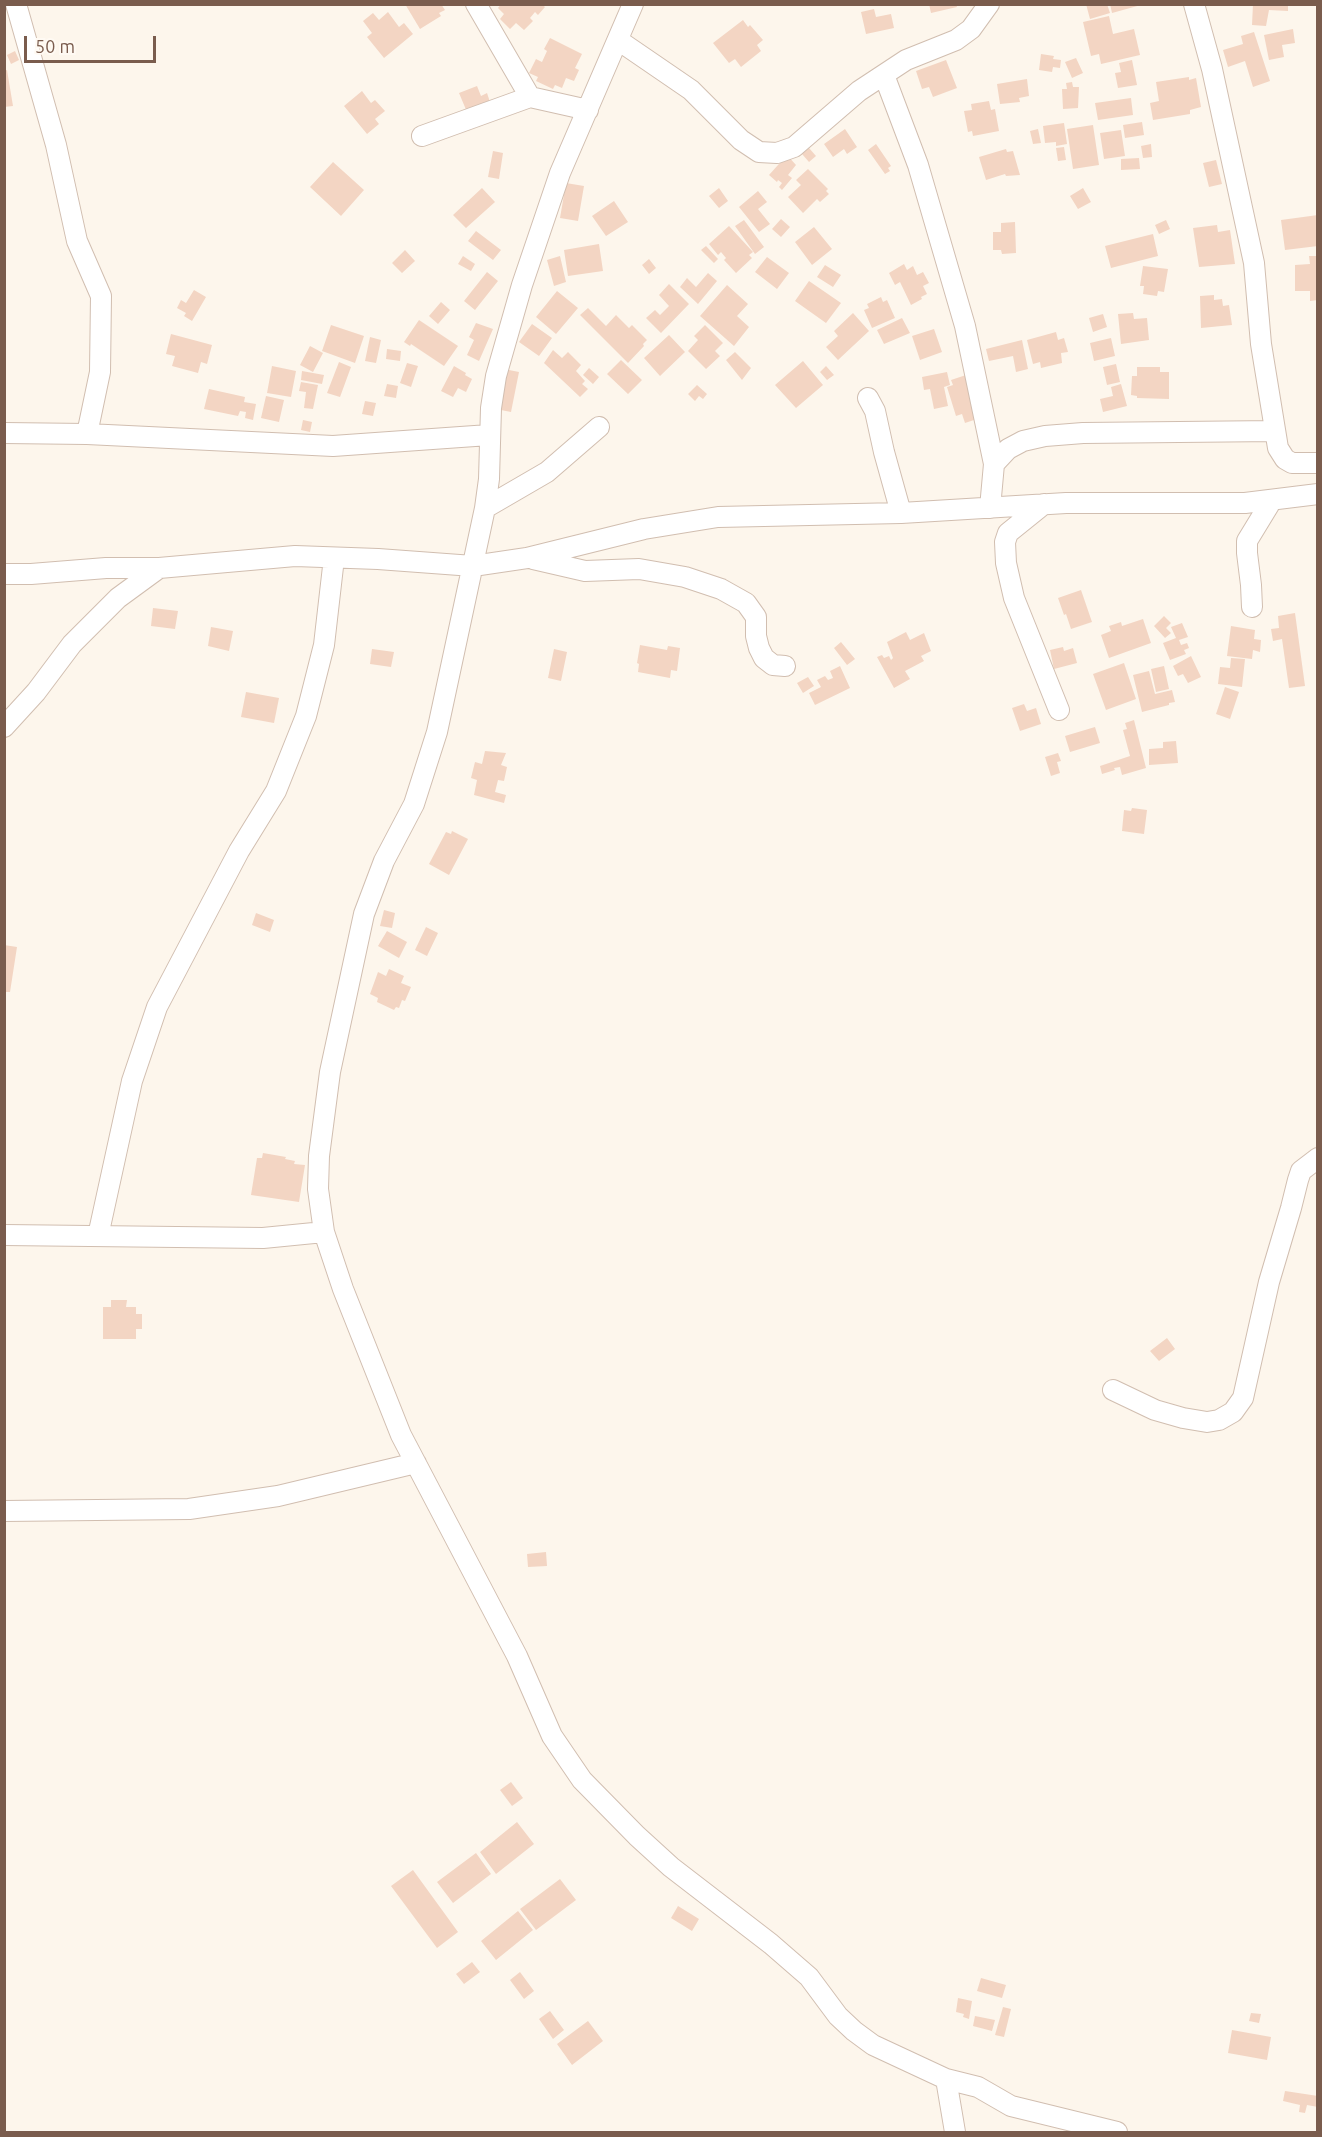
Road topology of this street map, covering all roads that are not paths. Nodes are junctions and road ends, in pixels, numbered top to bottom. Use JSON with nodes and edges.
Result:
{"nodes":[{"id":1,"x":16,"y":4,"type":"edge"},
{"id":2,"x":476,"y":4,"type":"edge"},
{"id":3,"x":633,"y":4,"type":"edge"},
{"id":4,"x":989,"y":4,"type":"edge"},
{"id":5,"x":1194,"y":4,"type":"edge"},
{"id":6,"x":618,"y":40,"type":"junction"},
{"id":7,"x":884,"y":75,"type":"junction"},
{"id":8,"x":859,"y":92,"type":"junction"},
{"id":9,"x":530,"y":97,"type":"junction"},
{"id":10,"x":588,"y":110,"type":"junction"},
{"id":11,"x":896,"y":110,"type":"junction"},
{"id":12,"x":422,"y":136,"type":"dead end"},
{"id":13,"x":868,"y":398,"type":"dead end"},
{"id":14,"x":599,"y":427,"type":"dead end"},
{"id":15,"x":1275,"y":430,"type":"junction"},
{"id":16,"x":4,"y":433,"type":"edge"},
{"id":17,"x":87,"y":434,"type":"junction"},
{"id":18,"x":489,"y":435,"type":"junction"},
{"id":19,"x":1317,"y":463,"type":"edge"},
{"id":20,"x":994,"y":464,"type":"junction"},
{"id":21,"x":1317,"y":494,"type":"edge"},
{"id":22,"x":1272,"y":500,"type":"junction"},
{"id":23,"x":1044,"y":504,"type":"junction"},
{"id":24,"x":485,"y":508,"type":"junction"},
{"id":25,"x":990,"y":508,"type":"junction"},
{"id":26,"x":901,"y":513,"type":"junction"},
{"id":27,"x":334,"y":558,"type":"junction"},
{"id":28,"x":527,"y":558,"type":"junction"},
{"id":29,"x":473,"y":566,"type":"junction"},
{"id":30,"x":159,"y":568,"type":"junction"},
{"id":31,"x":4,"y":574,"type":"edge"},
{"id":32,"x":1252,"y":607,"type":"dead end"},
{"id":33,"x":785,"y":666,"type":"dead end"},
{"id":34,"x":1059,"y":710,"type":"dead end"},
{"id":35,"x":4,"y":727,"type":"edge"},
{"id":36,"x":1317,"y":1158,"type":"edge"},
{"id":37,"x":324,"y":1232,"type":"junction"},
{"id":38,"x":4,"y":1236,"type":"edge"},
{"id":39,"x":99,"y":1236,"type":"junction"},
{"id":40,"x":1113,"y":1390,"type":"dead end"},
{"id":41,"x":416,"y":1463,"type":"junction"},
{"id":42,"x":4,"y":1511,"type":"edge"},
{"id":43,"x":946,"y":2079,"type":"junction"},
{"id":44,"x":955,"y":2133,"type":"edge"},
{"id":45,"x":1117,"y":2133,"type":"edge"}],
"edges":[{"from":1,"to":17,"type":"street"},
{"from":2,"to":9,"type":"street"},
{"from":3,"to":6,"type":"street"},
{"from":4,"to":7,"type":"street"},
{"from":5,"to":15,"type":"street"},
{"from":6,"to":8,"type":"street"},
{"from":6,"to":10,"type":"street"},
{"from":7,"to":8,"type":"street"},
{"from":7,"to":11,"type":"street"},
{"from":8,"to":11,"type":"street"},
{"from":9,"to":10,"type":"street"},
{"from":9,"to":12,"type":"street"},
{"from":10,"to":18,"type":"street"},
{"from":11,"to":20,"type":"street"},
{"from":13,"to":26,"type":"street"},
{"from":14,"to":24,"type":"street"},
{"from":15,"to":19,"type":"street"},
{"from":15,"to":20,"type":"street"},
{"from":16,"to":17,"type":"street"},
{"from":17,"to":18,"type":"street"},
{"from":18,"to":24,"type":"street"},
{"from":20,"to":25,"type":"street"},
{"from":21,"to":22,"type":"street"},
{"from":22,"to":23,"type":"street"},
{"from":22,"to":32,"type":"street"},
{"from":23,"to":25,"type":"street"},
{"from":23,"to":34,"type":"street"},
{"from":24,"to":29,"type":"street"},
{"from":25,"to":26,"type":"street"},
{"from":26,"to":28,"type":"street"},
{"from":27,"to":29,"type":"street"},
{"from":27,"to":30,"type":"street"},
{"from":27,"to":39,"type":"street"},
{"from":28,"to":29,"type":"street"},
{"from":28,"to":33,"type":"street"},
{"from":29,"to":37,"type":"street"},
{"from":30,"to":31,"type":"street"},
{"from":30,"to":35,"type":"street"},
{"from":36,"to":40,"type":"street"},
{"from":37,"to":39,"type":"street"},
{"from":37,"to":41,"type":"street"},
{"from":38,"to":39,"type":"street"},
{"from":41,"to":42,"type":"street"},
{"from":41,"to":43,"type":"street"},
{"from":43,"to":44,"type":"street"},
{"from":43,"to":45,"type":"street"}]}
